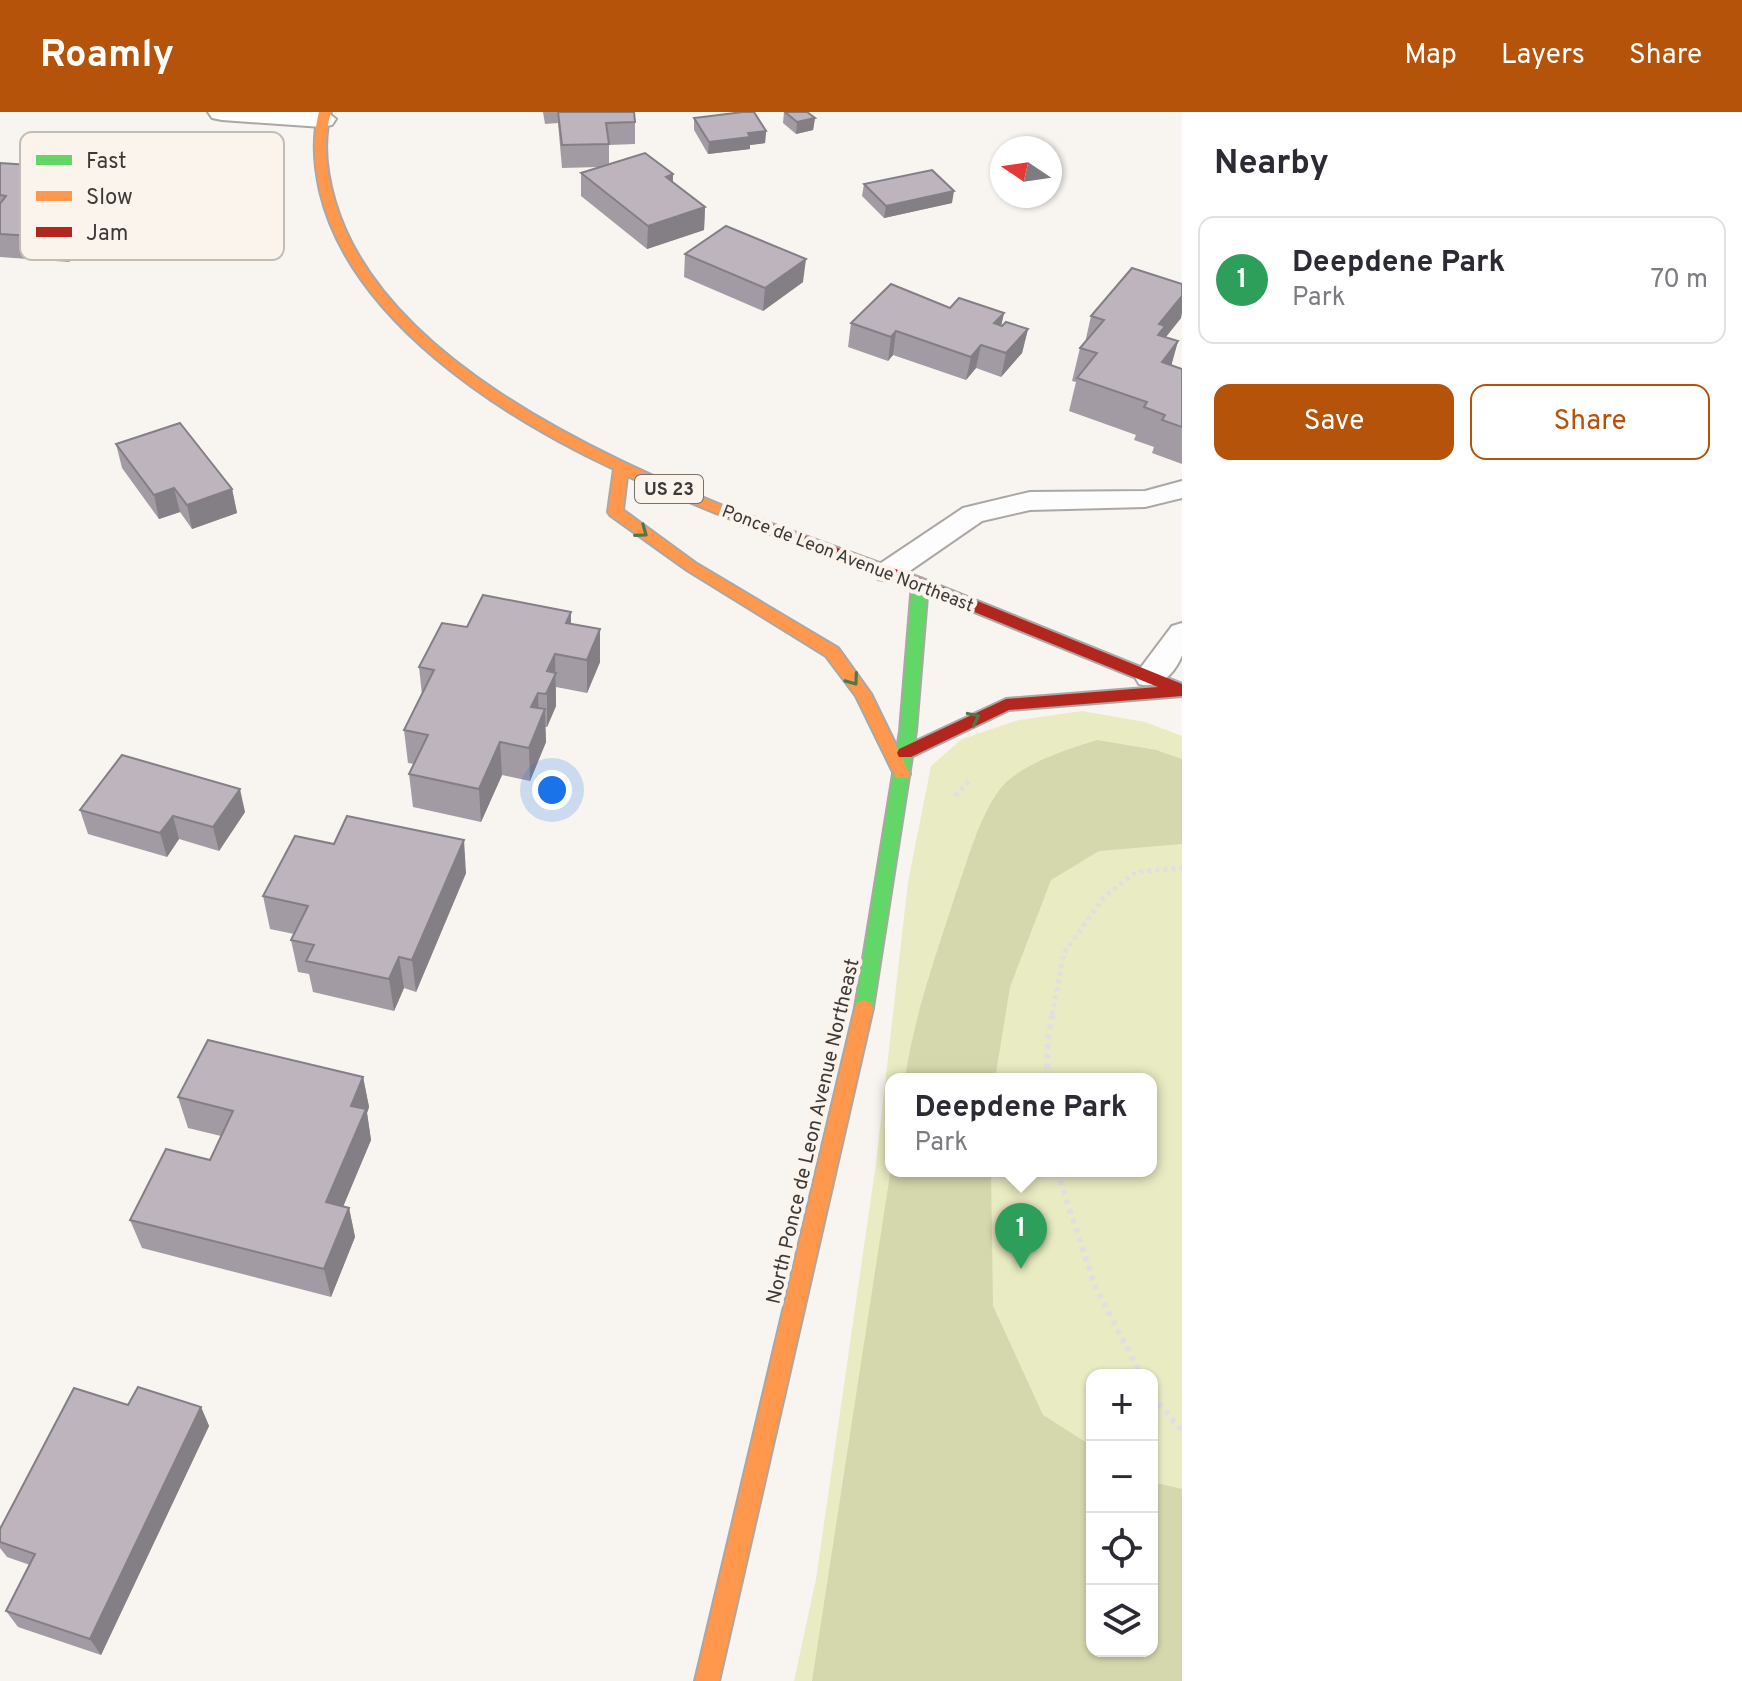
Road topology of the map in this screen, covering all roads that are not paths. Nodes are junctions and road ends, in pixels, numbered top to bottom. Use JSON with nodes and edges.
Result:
{"nodes":[{"id":1,"x":222,"y":112,"type":"edge"},
{"id":2,"x":323,"y":116,"type":"edge"},
{"id":3,"x":621,"y":469,"type":"junction"},
{"id":4,"x":1182,"y":489,"type":"edge"},
{"id":5,"x":888,"y":572,"type":"junction"},
{"id":6,"x":920,"y":584,"type":"junction"},
{"id":7,"x":1182,"y":633,"type":"edge"},
{"id":8,"x":1150,"y":677,"type":"junction"},
{"id":9,"x":1182,"y":690,"type":"edge"},
{"id":10,"x":905,"y":753,"type":"junction"},
{"id":11,"x":902,"y":774,"type":"junction"},
{"id":12,"x":707,"y":1681,"type":"edge"}],
"edges":[{"from":1,"to":2,"type":"street"},
{"from":2,"to":3,"type":"main road","name":"Ponce de Leon Avenue Northeast","number":"US 23"},
{"from":3,"to":5,"type":"main road","name":"Ponce de Leon Avenue Northeast","number":"US 23"},
{"from":3,"to":11,"type":"main road","one_way":true},
{"from":4,"to":5,"type":"lane"},
{"from":5,"to":6,"type":"main road","name":"Ponce de Leon Avenue Northeast","number":"US 23"},
{"from":6,"to":8,"type":"main road","name":"Ponce de Leon Avenue Northeast","number":"US 23"},
{"from":6,"to":10,"type":"main road","name":"North Ponce de Leon Avenue Northeast"},
{"from":7,"to":8,"type":"lane"},
{"from":8,"to":9,"type":"main road","name":"Ponce de Leon Avenue Northeast","number":"US 23"},
{"from":10,"to":9,"type":"main road","one_way":true},
{"from":10,"to":11,"type":"main road","name":"North Ponce de Leon Avenue Northeast"},
{"from":11,"to":12,"type":"main road","name":"North Ponce de Leon Avenue Northeast"}]}
